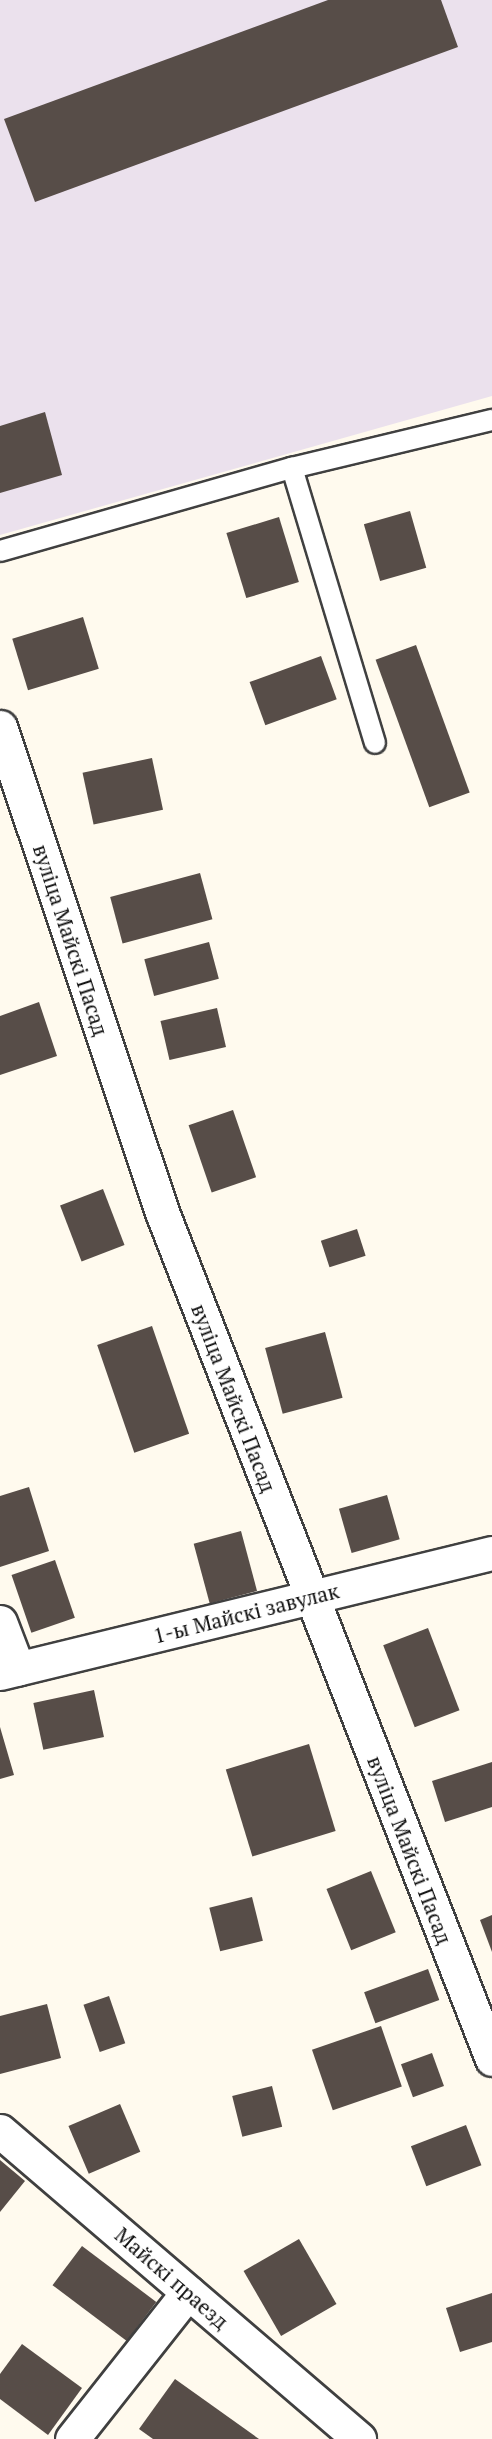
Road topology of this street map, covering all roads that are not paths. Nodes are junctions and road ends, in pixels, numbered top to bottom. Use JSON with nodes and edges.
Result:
{"nodes":[{"id":1,"x":492,"y":420,"type":"edge"},
{"id":2,"x":292,"y":468,"type":"junction"},
{"id":3,"x":0,"y":551,"type":"edge"},
{"id":4,"x":0,"y":727,"type":"edge"},
{"id":5,"x":375,"y":743,"type":"dead end"},
{"id":6,"x":492,"y":1553,"type":"edge"},
{"id":7,"x":311,"y":1598,"type":"junction"},
{"id":8,"x":0,"y":1622,"type":"edge"},
{"id":9,"x":9,"y":1671,"type":"edge"},
{"id":10,"x":492,"y":2059,"type":"edge"},
{"id":11,"x":0,"y":2131,"type":"edge"},
{"id":12,"x":188,"y":2292,"type":"junction"},
{"id":13,"x":345,"y":2435,"type":"edge"},
{"id":14,"x":72,"y":2439,"type":"edge"}],
"edges":[{"from":1,"to":2,"type":"lane"},
{"from":2,"to":3,"type":"lane"},
{"from":2,"to":5,"type":"lane"},
{"from":4,"to":7,"type":"street","name":"вуліца Майскі Пасад"},
{"from":6,"to":7,"type":"street","name":"1-ы Майскі завулак"},
{"from":7,"to":9,"type":"street","name":"1-ы Майскі завулак"},
{"from":7,"to":10,"type":"street","name":"вуліца Майскі Пасад"},
{"from":8,"to":9,"type":"street"},
{"from":11,"to":12,"type":"street","name":"Майскі праезд"},
{"from":12,"to":13,"type":"street","name":"Майскі праезд"},
{"from":12,"to":14,"type":"street"}]}
